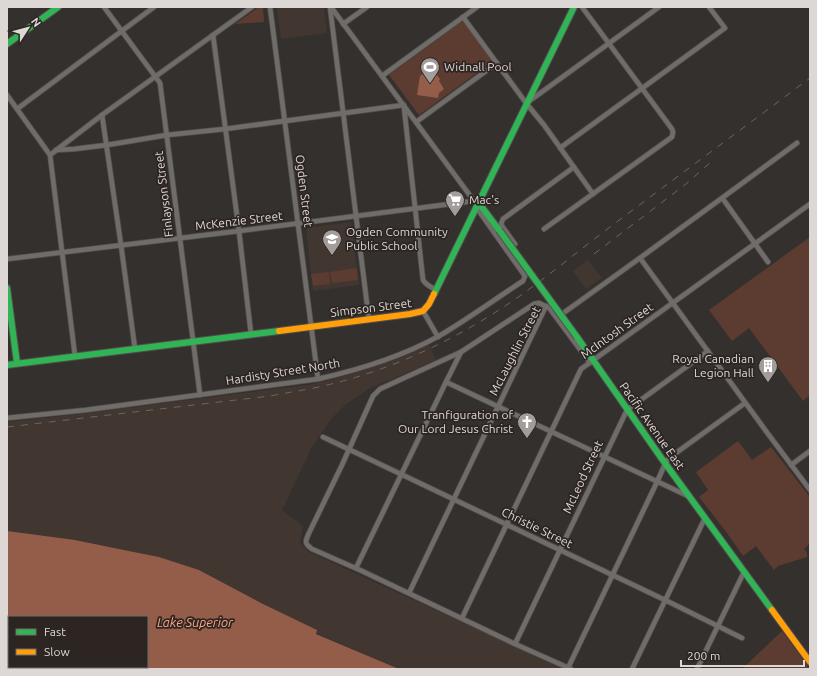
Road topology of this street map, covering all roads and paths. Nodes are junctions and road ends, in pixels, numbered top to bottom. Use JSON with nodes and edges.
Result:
{"nodes":[{"id":1,"x":58,"y":7,"type":"edge"},
{"id":2,"x":104,"y":7,"type":"edge"},
{"id":3,"x":154,"y":7,"type":"edge"},
{"id":4,"x":252,"y":7,"type":"edge"},
{"id":5,"x":270,"y":7,"type":"edge"},
{"id":6,"x":330,"y":7,"type":"edge"},
{"id":7,"x":367,"y":7,"type":"edge"},
{"id":8,"x":477,"y":7,"type":"edge"},
{"id":9,"x":574,"y":7,"type":"edge"},
{"id":10,"x":582,"y":7,"type":"edge"},
{"id":11,"x":658,"y":7,"type":"edge"},
{"id":12,"x":709,"y":7,"type":"edge"},
{"id":13,"x":463,"y":17,"type":"junction"},
{"id":14,"x":343,"y":24,"type":"junction"},
{"id":15,"x":122,"y":31,"type":"junction"},
{"id":16,"x":213,"y":35,"type":"junction"},
{"id":17,"x":608,"y":43,"type":"junction"},
{"id":18,"x":7,"y":44,"type":"edge"},
{"id":19,"x":497,"y":63,"type":"junction"},
{"id":20,"x":382,"y":76,"type":"junction"},
{"id":21,"x":156,"y":77,"type":"junction"},
{"id":22,"x":642,"y":88,"type":"junction"},
{"id":23,"x":7,"y":95,"type":"edge"},
{"id":24,"x":526,"y":103,"type":"junction"},
{"id":25,"x":404,"y":105,"type":"junction"},
{"id":26,"x":17,"y":109,"type":"junction"},
{"id":27,"x":343,"y":114,"type":"junction"},
{"id":28,"x":102,"y":116,"type":"junction"},
{"id":29,"x":285,"y":121,"type":"junction"},
{"id":30,"x":416,"y":122,"type":"junction"},
{"id":31,"x":225,"y":129,"type":"junction"},
{"id":32,"x":167,"y":135,"type":"junction"},
{"id":33,"x":797,"y":143,"type":"dead end"},
{"id":34,"x":106,"y":145,"type":"junction"},
{"id":35,"x":560,"y":148,"type":"junction"},
{"id":36,"x":56,"y":150,"type":"junction"},
{"id":37,"x":50,"y":155,"type":"junction"},
{"id":38,"x":574,"y":167,"type":"junction"},
{"id":39,"x":593,"y":194,"type":"junction"},
{"id":40,"x":723,"y":199,"type":"junction"},
{"id":41,"x":476,"y":203,"type":"junction"},
{"id":42,"x":810,"y":204,"type":"edge"},
{"id":43,"x":415,"y":208,"type":"junction"},
{"id":44,"x":356,"y":216,"type":"junction"},
{"id":45,"x":298,"y":223,"type":"junction"},
{"id":46,"x":544,"y":230,"type":"dead end"},
{"id":47,"x":239,"y":231,"type":"junction"},
{"id":48,"x":180,"y":238,"type":"junction"},
{"id":49,"x":515,"y":244,"type":"dead end"},
{"id":50,"x":755,"y":244,"type":"junction"},
{"id":51,"x":121,"y":245,"type":"junction"},
{"id":52,"x":62,"y":252,"type":"junction"},
{"id":53,"x":640,"y":258,"type":"junction"},
{"id":54,"x":7,"y":259,"type":"edge"},
{"id":55,"x":768,"y":262,"type":"dead end"},
{"id":56,"x":7,"y":288,"type":"edge"},
{"id":57,"x":436,"y":290,"type":"junction"},
{"id":58,"x":673,"y":303,"type":"junction"},
{"id":59,"x":548,"y":307,"type":"junction"},
{"id":60,"x":423,"y":312,"type":"junction"},
{"id":61,"x":369,"y":320,"type":"junction"},
{"id":62,"x":311,"y":326,"type":"junction"},
{"id":63,"x":251,"y":334,"type":"junction"},
{"id":64,"x":438,"y":337,"type":"junction"},
{"id":65,"x":193,"y":341,"type":"junction"},
{"id":66,"x":135,"y":349,"type":"junction"},
{"id":67,"x":708,"y":351,"type":"junction"},
{"id":68,"x":461,"y":352,"type":"junction"},
{"id":69,"x":75,"y":356,"type":"junction"},
{"id":70,"x":592,"y":362,"type":"junction"},
{"id":71,"x":17,"y":363,"type":"junction"},
{"id":72,"x":7,"y":365,"type":"edge"},
{"id":73,"x":318,"y":378,"type":"junction"},
{"id":74,"x":446,"y":382,"type":"junction"},
{"id":75,"x":200,"y":395,"type":"junction"},
{"id":76,"x":745,"y":403,"type":"junction"},
{"id":77,"x":499,"y":406,"type":"junction"},
{"id":78,"x":627,"y":410,"type":"junction"},
{"id":79,"x":7,"y":418,"type":"edge"},
{"id":80,"x":551,"y":431,"type":"junction"},
{"id":81,"x":323,"y":438,"type":"dead end"},
{"id":82,"x":349,"y":450,"type":"junction"},
{"id":83,"x":810,"y":451,"type":"edge"},
{"id":84,"x":604,"y":457,"type":"junction"},
{"id":85,"x":665,"y":464,"type":"junction"},
{"id":86,"x":791,"y":465,"type":"junction"},
{"id":87,"x":402,"y":474,"type":"junction"},
{"id":88,"x":657,"y":482,"type":"junction"},
{"id":89,"x":810,"y":490,"type":"edge"},
{"id":90,"x":689,"y":496,"type":"junction"},
{"id":91,"x":454,"y":500,"type":"junction"},
{"id":92,"x":705,"y":518,"type":"junction"},
{"id":93,"x":507,"y":525,"type":"junction"},
{"id":94,"x":560,"y":550,"type":"junction"},
{"id":95,"x":356,"y":568,"type":"junction"},
{"id":96,"x":744,"y":572,"type":"junction"},
{"id":97,"x":613,"y":575,"type":"junction"},
{"id":98,"x":409,"y":593,"type":"junction"},
{"id":99,"x":665,"y":600,"type":"junction"},
{"id":100,"x":462,"y":618,"type":"junction"},
{"id":101,"x":718,"y":626,"type":"junction"},
{"id":102,"x":742,"y":638,"type":"dead end"},
{"id":103,"x":515,"y":644,"type":"junction"},
{"id":104,"x":810,"y":662,"type":"edge"},
{"id":105,"x":570,"y":668,"type":"edge"},
{"id":106,"x":632,"y":669,"type":"edge"},
{"id":107,"x":697,"y":669,"type":"edge"}],
"edges":[{"from":1,"to":18,"type":"main road"},
{"from":2,"to":15,"type":"street","name":"Finlayson Street"},
{"from":3,"to":15,"type":"street"},
{"from":4,"to":16,"type":"street"},
{"from":5,"to":29,"type":"street","name":"Ogden Street"},
{"from":6,"to":14,"type":"street"},
{"from":6,"to":27,"type":"street"},
{"from":7,"to":14,"type":"street"},
{"from":8,"to":13,"type":"street"},
{"from":9,"to":24,"type":"main road","name":"Simpson Street"},
{"from":10,"to":17,"type":"street"},
{"from":11,"to":17,"type":"street"},
{"from":12,"to":22,"type":"street"},
{"from":13,"to":19,"type":"street"},
{"from":13,"to":20,"type":"street"},
{"from":14,"to":20,"type":"street"},
{"from":15,"to":21,"type":"street","name":"Finlayson Street"},
{"from":15,"to":26,"type":"street"},
{"from":16,"to":21,"type":"street"},
{"from":16,"to":31,"type":"street"},
{"from":17,"to":22,"type":"street"},
{"from":17,"to":24,"type":"street"},
{"from":19,"to":24,"type":"street"},
{"from":19,"to":30,"type":"street"},
{"from":20,"to":25,"type":"street"},
{"from":21,"to":28,"type":"street"},
{"from":21,"to":32,"type":"street","name":"Finlayson Street"},
{"from":22,"to":35,"type":"street"},
{"from":22,"to":39,"type":"street"},
{"from":23,"to":26,"type":"street"},
{"from":24,"to":35,"type":"street"},
{"from":24,"to":41,"type":"main road","name":"Simpson Street"},
{"from":25,"to":27,"type":"street"},
{"from":25,"to":30,"type":"street"},
{"from":25,"to":43,"type":"street"},
{"from":26,"to":37,"type":"street"},
{"from":27,"to":29,"type":"street"},
{"from":27,"to":44,"type":"street"},
{"from":28,"to":34,"type":"street"},
{"from":28,"to":36,"type":"street"},
{"from":29,"to":31,"type":"street"},
{"from":29,"to":45,"type":"street","name":"Ogden Street"},
{"from":30,"to":41,"type":"street"},
{"from":31,"to":32,"type":"street"},
{"from":31,"to":47,"type":"street"},
{"from":32,"to":34,"type":"street"},
{"from":32,"to":48,"type":"street","name":"Finlayson Street"},
{"from":33,"to":40,"type":"street","name":"McLaughlin Street"},
{"from":34,"to":36,"type":"street"},
{"from":34,"to":51,"type":"street"},
{"from":35,"to":38,"type":"street"},
{"from":36,"to":37,"type":"street"},
{"from":37,"to":52,"type":"street"},
{"from":38,"to":39,"type":"street"},
{"from":38,"to":49,"type":"street"},
{"from":39,"to":46,"type":"street"},
{"from":40,"to":50,"type":"street"},
{"from":40,"to":53,"type":"street","name":"McLaughlin Street"},
{"from":41,"to":43,"type":"street","name":"McKenzie Street"},
{"from":41,"to":57,"type":"main road","name":"Simpson Street"},
{"from":41,"to":64,"type":"street","name":"Hardisty Street North"},
{"from":41,"to":70,"type":"main road","name":"Pacific Avenue East","bridge":true},
{"from":42,"to":50,"type":"street","name":"McIntosh Street"},
{"from":43,"to":44,"type":"street","name":"McKenzie Street"},
{"from":43,"to":57,"type":"street"},
{"from":44,"to":45,"type":"street","name":"McKenzie Street"},
{"from":44,"to":61,"type":"street"},
{"from":45,"to":47,"type":"street","name":"McKenzie Street"},
{"from":45,"to":62,"type":"street","name":"Ogden Street"},
{"from":47,"to":48,"type":"street","name":"McKenzie Street"},
{"from":47,"to":63,"type":"street"},
{"from":48,"to":51,"type":"street","name":"McKenzie Street"},
{"from":48,"to":65,"type":"street","name":"Finlayson Street"},
{"from":50,"to":55,"type":"street"},
{"from":50,"to":58,"type":"street","name":"McIntosh Street"},
{"from":51,"to":52,"type":"street","name":"McKenzie Street"},
{"from":51,"to":66,"type":"street"},
{"from":52,"to":54,"type":"street","name":"McKenzie Street"},
{"from":52,"to":69,"type":"street"},
{"from":53,"to":58,"type":"street"},
{"from":53,"to":59,"type":"street","name":"McLaughlin Street"},
{"from":56,"to":71,"type":"main road"},
{"from":57,"to":60,"type":"main road","name":"Simpson Street"},
{"from":58,"to":67,"type":"street"},
{"from":58,"to":70,"type":"street","name":"McIntosh Street"},
{"from":59,"to":68,"type":"street"},
{"from":59,"to":70,"type":"street"},
{"from":59,"to":77,"type":"street","name":"McLaughlin Street"},
{"from":60,"to":61,"type":"main road","name":"Simpson Street"},
{"from":60,"to":64,"type":"street"},
{"from":61,"to":62,"type":"main road","name":"Simpson Street"},
{"from":62,"to":63,"type":"main road","name":"Simpson Street"},
{"from":62,"to":73,"type":"street","name":"Ogden Street"},
{"from":63,"to":65,"type":"main road","name":"Simpson Street"},
{"from":64,"to":73,"type":"street","name":"Hardisty Street North"},
{"from":65,"to":66,"type":"main road","name":"Simpson Street"},
{"from":65,"to":75,"type":"street","name":"Finlayson Street"},
{"from":66,"to":69,"type":"main road","name":"Simpson Street"},
{"from":67,"to":76,"type":"street"},
{"from":67,"to":78,"type":"street","name":"McLeod Street"},
{"from":68,"to":74,"type":"street"},
{"from":68,"to":82,"type":"street"},
{"from":69,"to":71,"type":"main road","name":"Simpson Street"},
{"from":70,"to":78,"type":"main road","name":"Pacific Avenue East"},
{"from":70,"to":80,"type":"street","name":"McIntosh Street"},
{"from":71,"to":72,"type":"main road","name":"Simpson Street"},
{"from":73,"to":75,"type":"street","name":"Hardisty Street North"},
{"from":74,"to":77,"type":"street"},
{"from":74,"to":87,"type":"street"},
{"from":75,"to":79,"type":"street","name":"Hardisty Street North"},
{"from":76,"to":85,"type":"street"},
{"from":76,"to":86,"type":"street"},
{"from":77,"to":80,"type":"street"},
{"from":77,"to":91,"type":"street","name":"McLaughlin Street"},
{"from":78,"to":84,"type":"street","name":"McLeod Street"},
{"from":78,"to":85,"type":"main road","name":"Pacific Avenue East"},
{"from":80,"to":84,"type":"street"},
{"from":80,"to":93,"type":"street","name":"McIntosh Street"},
{"from":81,"to":82,"type":"street","name":"Christie Street"},
{"from":82,"to":87,"type":"street","name":"Christie Street"},
{"from":82,"to":95,"type":"street"},
{"from":83,"to":86,"type":"street"},
{"from":84,"to":88,"type":"street"},
{"from":84,"to":94,"type":"street","name":"McLeod Street"},
{"from":85,"to":88,"type":"street"},
{"from":85,"to":90,"type":"main road","name":"Pacific Avenue East"},
{"from":86,"to":89,"type":"street"},
{"from":87,"to":91,"type":"street","name":"Christie Street"},
{"from":87,"to":95,"type":"street"},
{"from":88,"to":90,"type":"street"},
{"from":88,"to":97,"type":"street"},
{"from":90,"to":92,"type":"main road","name":"Pacific Avenue East"},
{"from":91,"to":93,"type":"street","name":"Christie Street"},
{"from":91,"to":98,"type":"street","name":"McLaughlin Street"},
{"from":92,"to":96,"type":"main road","name":"Pacific Avenue East"},
{"from":92,"to":99,"type":"street"},
{"from":93,"to":94,"type":"street","name":"Christie Street"},
{"from":93,"to":100,"type":"street","name":"McIntosh Street"},
{"from":94,"to":97,"type":"street","name":"Christie Street"},
{"from":94,"to":103,"type":"street","name":"McLeod Street"},
{"from":95,"to":98,"type":"street"},
{"from":96,"to":101,"type":"street"},
{"from":96,"to":104,"type":"main road","name":"Pacific Avenue East"},
{"from":97,"to":99,"type":"street","name":"Christie Street"},
{"from":97,"to":105,"type":"street"},
{"from":98,"to":100,"type":"street"},
{"from":99,"to":101,"type":"street","name":"Christie Street"},
{"from":99,"to":106,"type":"street"},
{"from":100,"to":103,"type":"street"},
{"from":101,"to":102,"type":"street","name":"Christie Street"},
{"from":101,"to":107,"type":"street"},
{"from":103,"to":105,"type":"street"}]}
